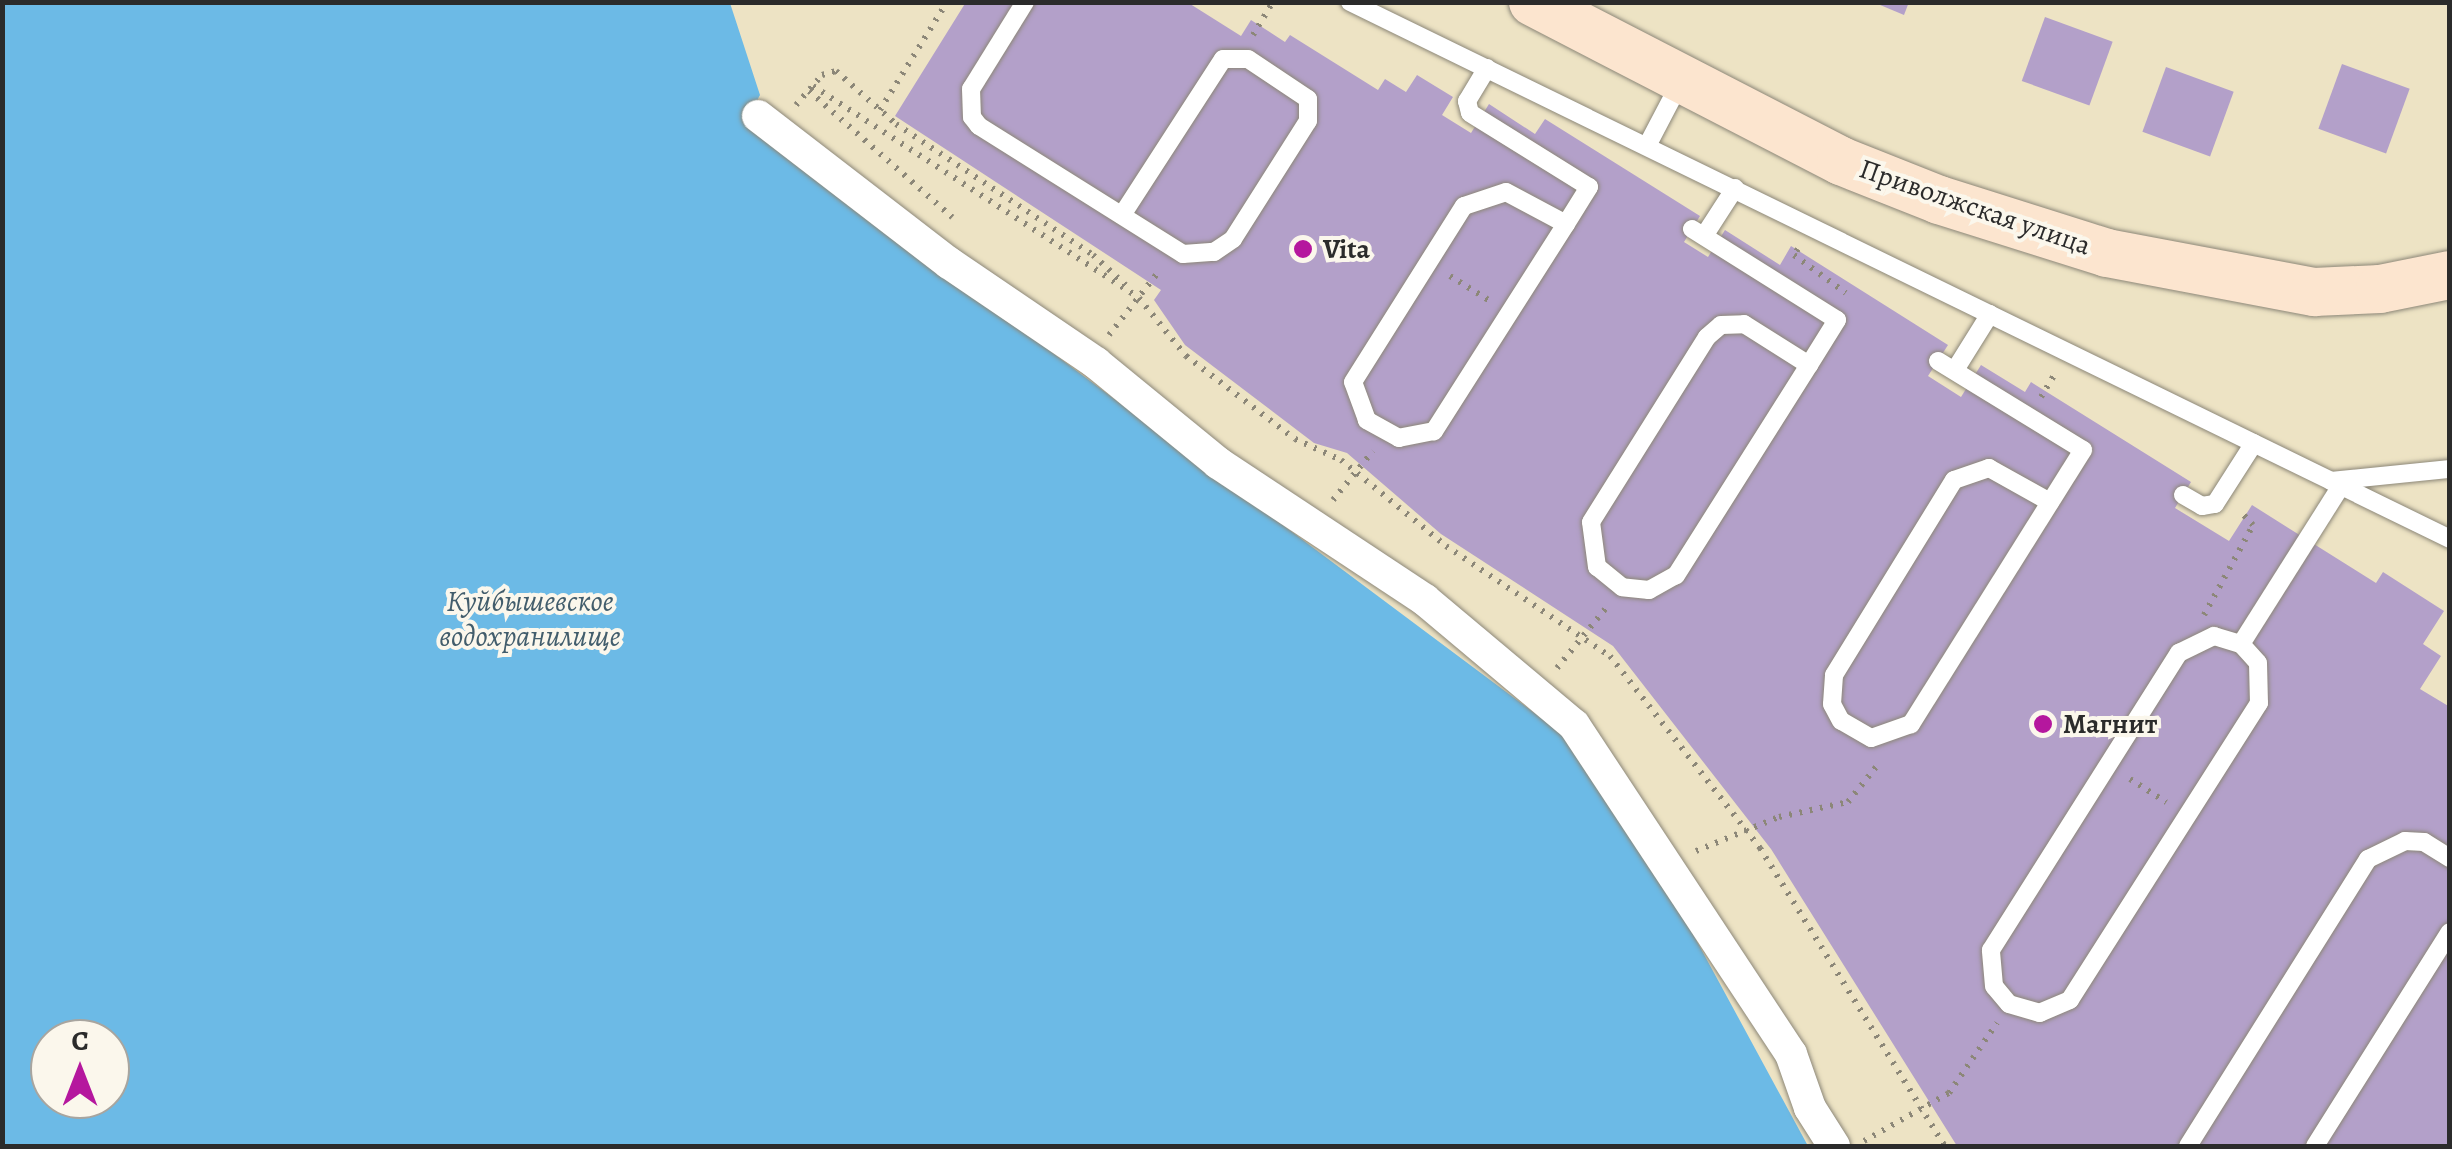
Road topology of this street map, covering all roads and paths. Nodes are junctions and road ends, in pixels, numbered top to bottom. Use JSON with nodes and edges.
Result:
{"nodes":[{"id":1,"x":947,"y":2,"type":"edge"},
{"id":2,"x":1025,"y":2,"type":"edge"},
{"id":3,"x":1273,"y":2,"type":"edge"},
{"id":4,"x":1350,"y":2,"type":"edge"},
{"id":5,"x":1533,"y":2,"type":"edge"},
{"id":6,"x":1386,"y":10,"type":"edge"},
{"id":7,"x":1259,"y":26,"type":"dead end"},
{"id":8,"x":1487,"y":68,"type":"junction"},
{"id":9,"x":1681,"y":81,"type":"junction"},
{"id":10,"x":880,"y":110,"type":"junction"},
{"id":11,"x":766,"y":123,"type":"joint"},
{"id":12,"x":1646,"y":146,"type":"junction"},
{"id":13,"x":1735,"y":188,"type":"junction"},
{"id":14,"x":1122,"y":216,"type":"junction"},
{"id":15,"x":1566,"y":224,"type":"junction"},
{"id":16,"x":1794,"y":256,"type":"dead end"},
{"id":17,"x":1428,"y":262,"type":"junction"},
{"id":18,"x":1814,"y":268,"type":"dead end"},
{"id":19,"x":2450,"y":275,"type":"edge"},
{"id":20,"x":1150,"y":283,"type":"dead end"},
{"id":21,"x":1138,"y":298,"type":"junction"},
{"id":22,"x":1509,"y":313,"type":"junction"},
{"id":23,"x":1990,"y":314,"type":"junction"},
{"id":24,"x":1099,"y":347,"type":"dead end"},
{"id":25,"x":1809,"y":365,"type":"junction"},
{"id":26,"x":2254,"y":443,"type":"junction"},
{"id":27,"x":1362,"y":464,"type":"dead end"},
{"id":28,"x":2450,"y":469,"type":"edge"},
{"id":29,"x":2335,"y":483,"type":"junction"},
{"id":30,"x":2184,"y":495,"type":"dead end"},
{"id":31,"x":2050,"y":502,"type":"junction"},
{"id":32,"x":2246,"y":514,"type":"dead end"},
{"id":33,"x":1320,"y":517,"type":"dead end"},
{"id":34,"x":2450,"y":539,"type":"edge"},
{"id":35,"x":1588,"y":630,"type":"dead end"},
{"id":36,"x":2200,"y":639,"type":"junction"},
{"id":37,"x":2241,"y":644,"type":"junction"},
{"id":38,"x":1554,"y":672,"type":"dead end"},
{"id":39,"x":1896,"y":735,"type":"junction"},
{"id":40,"x":2108,"y":766,"type":"junction"},
{"id":41,"x":2187,"y":815,"type":"junction"},
{"id":42,"x":2448,"y":853,"type":"edge"},
{"id":43,"x":1681,"y":858,"type":"dead end"},
{"id":44,"x":2450,"y":932,"type":"edge"},
{"id":45,"x":2009,"y":1004,"type":"junction"},
{"id":46,"x":1834,"y":1146,"type":"edge"},
{"id":47,"x":1854,"y":1146,"type":"edge"},
{"id":48,"x":2188,"y":1146,"type":"edge"},
{"id":49,"x":2315,"y":1146,"type":"edge"}],
"edges":[{"from":1,"to":10,"type":"path"},
{"from":2,"to":14,"type":"lane"},
{"from":3,"to":7,"type":"path"},
{"from":4,"to":6,"type":"lane"},
{"from":5,"to":9,"type":"main road","name":"Приволжская улица"},
{"from":6,"to":8,"type":"lane"},
{"from":8,"to":12,"type":"lane"},
{"from":8,"to":15,"type":"lane"},
{"from":9,"to":12,"type":"lane"},
{"from":9,"to":19,"type":"main road","name":"Приволжская улица"},
{"from":10,"to":11,"type":"path"},
{"from":10,"to":21,"type":"path"},
{"from":11,"to":46,"type":"street"},
{"from":12,"to":13,"type":"lane"},
{"from":13,"to":23,"type":"lane"},
{"from":13,"to":25,"type":"lane"},
{"from":14,"to":14,"type":"lane"},
{"from":15,"to":17,"type":"lane"},
{"from":15,"to":22,"type":"lane"},
{"from":16,"to":18,"type":"path"},
{"from":17,"to":22,"type":"path"},
{"from":17,"to":22,"type":"lane"},
{"from":20,"to":21,"type":"path"},
{"from":21,"to":24,"type":"path"},
{"from":23,"to":26,"type":"lane"},
{"from":23,"to":31,"type":"lane"},
{"from":25,"to":25,"type":"lane"},
{"from":26,"to":29,"type":"lane"},
{"from":26,"to":30,"type":"lane"},
{"from":27,"to":33,"type":"path"},
{"from":28,"to":29,"type":"lane"},
{"from":29,"to":34,"type":"lane"},
{"from":29,"to":37,"type":"lane"},
{"from":31,"to":39,"type":"lane"},
{"from":31,"to":39,"type":"lane"},
{"from":32,"to":36,"type":"path"},
{"from":35,"to":38,"type":"path"},
{"from":36,"to":37,"type":"lane"},
{"from":36,"to":40,"type":"lane"},
{"from":37,"to":41,"type":"lane"},
{"from":39,"to":43,"type":"path"},
{"from":40,"to":41,"type":"path"},
{"from":40,"to":45,"type":"lane"},
{"from":41,"to":45,"type":"lane"},
{"from":42,"to":48,"type":"lane"},
{"from":44,"to":49,"type":"lane"},
{"from":45,"to":47,"type":"path"}]}
